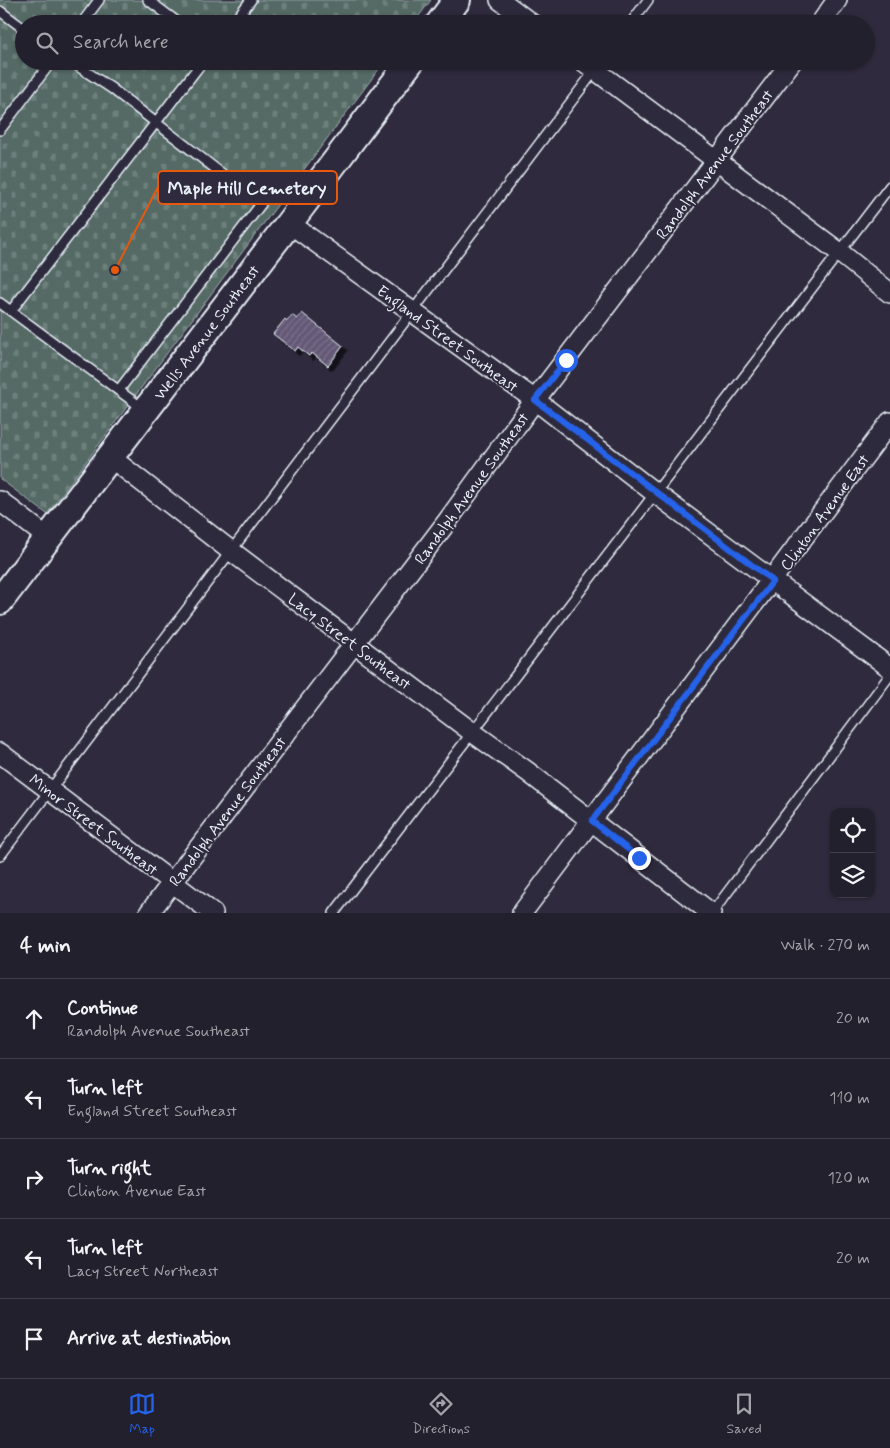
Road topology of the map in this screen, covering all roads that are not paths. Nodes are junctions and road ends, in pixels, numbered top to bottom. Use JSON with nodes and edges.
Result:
{"nodes":[{"id":1,"x":99,"y":0,"type":"edge"},
{"id":2,"x":148,"y":0,"type":"edge"},
{"id":3,"x":251,"y":0,"type":"edge"},
{"id":4,"x":457,"y":0,"type":"edge"},
{"id":5,"x":500,"y":0,"type":"edge"},
{"id":6,"x":648,"y":0,"type":"edge"},
{"id":7,"x":837,"y":0,"type":"edge"},
{"id":8,"x":0,"y":11,"type":"edge"},
{"id":9,"x":88,"y":15,"type":"edge"},
{"id":10,"x":168,"y":15,"type":"edge"},
{"id":11,"x":239,"y":15,"type":"edge"},
{"id":12,"x":446,"y":15,"type":"edge"},
{"id":13,"x":520,"y":15,"type":"edge"},
{"id":14,"x":637,"y":15,"type":"edge"},
{"id":15,"x":826,"y":15,"type":"edge"},
{"id":16,"x":15,"y":22,"type":"edge"},
{"id":17,"x":45,"y":70,"type":"edge"},
{"id":18,"x":84,"y":70,"type":"edge"},
{"id":19,"x":196,"y":70,"type":"edge"},
{"id":20,"x":404,"y":70,"type":"edge"},
{"id":21,"x":589,"y":70,"type":"edge"},
{"id":22,"x":601,"y":70,"type":"edge"},
{"id":23,"x":785,"y":70,"type":"edge"},
{"id":24,"x":155,"y":123,"type":"junction"},
{"id":25,"x":0,"y":130,"type":"edge"},
{"id":26,"x":716,"y":161,"type":"junction"},
{"id":27,"x":890,"y":186,"type":"edge"},
{"id":28,"x":289,"y":223,"type":"junction"},
{"id":29,"x":839,"y":252,"type":"junction"},
{"id":30,"x":890,"y":293,"type":"edge"},
{"id":31,"x":0,"y":303,"type":"edge"},
{"id":32,"x":10,"y":311,"type":"junction"},
{"id":33,"x":412,"y":312,"type":"junction"},
{"id":34,"x":118,"y":390,"type":"junction"},
{"id":35,"x":535,"y":400,"type":"junction"},
{"id":36,"x":146,"y":410,"type":"junction"},
{"id":37,"x":890,"y":422,"type":"edge"},
{"id":38,"x":110,"y":457,"type":"junction"},
{"id":39,"x":655,"y":493,"type":"junction"},
{"id":40,"x":0,"y":501,"type":"edge"},
{"id":41,"x":48,"y":538,"type":"junction"},
{"id":42,"x":231,"y":552,"type":"junction"},
{"id":43,"x":773,"y":581,"type":"junction"},
{"id":44,"x":0,"y":601,"type":"edge"},
{"id":45,"x":354,"y":643,"type":"junction"},
{"id":46,"x":890,"y":668,"type":"edge"},
{"id":47,"x":890,"y":675,"type":"edge"},
{"id":48,"x":472,"y":732,"type":"junction"},
{"id":49,"x":0,"y":754,"type":"edge"},
{"id":50,"x":49,"y":791,"type":"junction"},
{"id":51,"x":592,"y":821,"type":"junction"},
{"id":52,"x":0,"y":856,"type":"edge"},
{"id":53,"x":172,"y":883,"type":"junction"},
{"id":54,"x":149,"y":913,"type":"edge"},
{"id":55,"x":213,"y":913,"type":"edge"},
{"id":56,"x":334,"y":913,"type":"edge"},
{"id":57,"x":522,"y":913,"type":"edge"},
{"id":58,"x":711,"y":913,"type":"edge"}],
"edges":[{"from":1,"to":9,"type":"lane"},
{"from":2,"to":10,"type":"lane"},
{"from":3,"to":11,"type":"lane"},
{"from":4,"to":12,"type":"street"},
{"from":5,"to":13,"type":"street"},
{"from":6,"to":14,"type":"lane"},
{"from":7,"to":15,"type":"street"},
{"from":8,"to":16,"type":"lane"},
{"from":17,"to":25,"type":"lane"},
{"from":18,"to":24,"type":"lane"},
{"from":19,"to":24,"type":"lane"},
{"from":20,"to":28,"type":"street","name":"Wells Avenue Southeast"},
{"from":21,"to":33,"type":"lane"},
{"from":22,"to":26,"type":"street"},
{"from":23,"to":26,"type":"street","name":"Randolph Avenue Southeast"},
{"from":24,"to":32,"type":"lane"},
{"from":24,"to":34,"type":"lane"},
{"from":26,"to":29,"type":"street"},
{"from":26,"to":35,"type":"street","name":"Randolph Avenue Southeast"},
{"from":27,"to":29,"type":"lane"},
{"from":28,"to":33,"type":"street","name":"England Street Southeast"},
{"from":28,"to":36,"type":"street","name":"Wells Avenue Southeast"},
{"from":29,"to":30,"type":"street"},
{"from":29,"to":39,"type":"lane"},
{"from":31,"to":32,"type":"lane"},
{"from":32,"to":34,"type":"lane"},
{"from":33,"to":35,"type":"street","name":"England Street Southeast"},
{"from":33,"to":42,"type":"lane"},
{"from":34,"to":36,"type":"lane"},
{"from":35,"to":39,"type":"street","name":"England Street Southeast"},
{"from":35,"to":45,"type":"street","name":"Randolph Avenue Southeast"},
{"from":36,"to":38,"type":"street","name":"Wells Avenue Southeast"},
{"from":37,"to":43,"type":"street","name":"Clinton Avenue East"},
{"from":38,"to":41,"type":"street","name":"Wells Avenue Southeast"},
{"from":38,"to":42,"type":"street","name":"Lacy Street Southeast"},
{"from":39,"to":43,"type":"street","name":"England Street Southeast"},
{"from":39,"to":48,"type":"lane"},
{"from":40,"to":41,"type":"street"},
{"from":41,"to":44,"type":"street","name":"Wells Avenue Southeast"},
{"from":42,"to":45,"type":"street","name":"Lacy Street Southeast"},
{"from":42,"to":50,"type":"lane"},
{"from":43,"to":46,"type":"street","name":"England Street Southeast"},
{"from":43,"to":51,"type":"street","name":"Clinton Avenue East"},
{"from":45,"to":48,"type":"street","name":"Lacy Street Southeast"},
{"from":45,"to":53,"type":"street","name":"Randolph Avenue Southeast"},
{"from":47,"to":58,"type":"lane"},
{"from":48,"to":51,"type":"street","name":"Lacy Street Southeast"},
{"from":48,"to":56,"type":"lane"},
{"from":49,"to":50,"type":"street","name":"Minor Street Southeast"},
{"from":50,"to":52,"type":"lane"},
{"from":50,"to":53,"type":"street","name":"Minor Street Southeast"},
{"from":51,"to":57,"type":"street","name":"Clinton Avenue East"},
{"from":51,"to":58,"type":"street","name":"Lacy Street Southeast"},
{"from":53,"to":54,"type":"street","name":"Randolph Avenue Southeast"},
{"from":53,"to":55,"type":"street","name":"Minor Street Southeast"}]}
